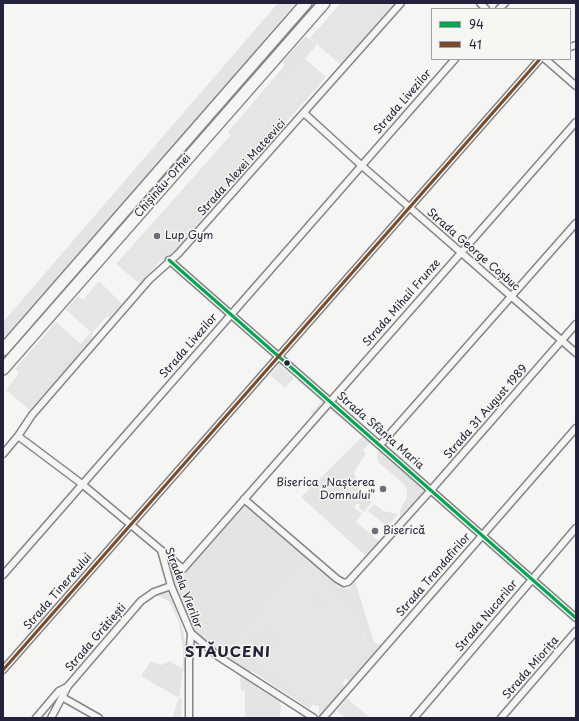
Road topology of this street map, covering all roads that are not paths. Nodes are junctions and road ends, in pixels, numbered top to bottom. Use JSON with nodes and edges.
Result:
{"nodes":[{"id":1,"x":306,"y":3,"type":"edge"},
{"id":2,"x":324,"y":3,"type":"edge"},
{"id":3,"x":401,"y":3,"type":"edge"},
{"id":4,"x":454,"y":60,"type":"edge"},
{"id":5,"x":539,"y":60,"type":"edge"},
{"id":6,"x":546,"y":60,"type":"edge"},
{"id":7,"x":576,"y":86,"type":"edge"},
{"id":8,"x":304,"y":113,"type":"junction"},
{"id":9,"x":576,"y":122,"type":"edge"},
{"id":10,"x":361,"y":165,"type":"junction"},
{"id":11,"x":410,"y":208,"type":"junction"},
{"id":12,"x":576,"y":223,"type":"edge"},
{"id":13,"x":460,"y":252,"type":"junction"},
{"id":14,"x":169,"y":260,"type":"junction"},
{"id":15,"x":512,"y":296,"type":"junction"},
{"id":16,"x":231,"y":314,"type":"junction"},
{"id":17,"x":576,"y":324,"type":"edge"},
{"id":18,"x":562,"y":340,"type":"junction"},
{"id":19,"x":3,"y":350,"type":"edge"},
{"id":20,"x":576,"y":353,"type":"edge"},
{"id":21,"x":279,"y":356,"type":"junction"},
{"id":22,"x":3,"y":369,"type":"edge"},
{"id":23,"x":330,"y":400,"type":"junction"},
{"id":24,"x":576,"y":428,"type":"edge"},
{"id":25,"x":18,"y":436,"type":"junction"},
{"id":26,"x":380,"y":445,"type":"junction"},
{"id":27,"x":3,"y":454,"type":"edge"},
{"id":28,"x":82,"y":484,"type":"junction"},
{"id":29,"x":431,"y":490,"type":"junction"},
{"id":30,"x":244,"y":499,"type":"junction"},
{"id":31,"x":131,"y":524,"type":"junction"},
{"id":32,"x":576,"y":528,"type":"edge"},
{"id":33,"x":482,"y":535,"type":"junction"},
{"id":34,"x":161,"y":550,"type":"junction"},
{"id":35,"x":3,"y":574,"type":"edge"},
{"id":36,"x":532,"y":580,"type":"junction"},
{"id":37,"x":171,"y":586,"type":"junction"},
{"id":38,"x":576,"y":618,"type":"edge"},
{"id":39,"x":576,"y":631,"type":"edge"},
{"id":40,"x":191,"y":633,"type":"junction"},
{"id":41,"x":3,"y":670,"type":"edge"},
{"id":42,"x":68,"y":686,"type":"junction"},
{"id":43,"x":62,"y":697,"type":"junction"},
{"id":44,"x":36,"y":718,"type":"edge"},
{"id":45,"x":51,"y":718,"type":"edge"},
{"id":46,"x":99,"y":718,"type":"edge"},
{"id":47,"x":189,"y":718,"type":"edge"},
{"id":48,"x":314,"y":718,"type":"edge"},
{"id":49,"x":323,"y":718,"type":"edge"},
{"id":50,"x":414,"y":718,"type":"edge"},
{"id":51,"x":501,"y":718,"type":"edge"}],
"edges":[{"from":1,"to":19,"type":"highway","name":"Chișinău-Orhei"},
{"from":2,"to":22,"type":"highway","name":"Chișinău-Orhei"},
{"from":3,"to":8,"type":"street","name":"Strada Alexei Mateevici"},
{"from":4,"to":10,"type":"street","name":"Strada Livezilor"},
{"from":5,"to":11,"type":"street","name":"Strada Tineretului"},
{"from":6,"to":7,"type":"street"},
{"from":8,"to":10,"type":"street","name":"Strada George Coșbuc"},
{"from":8,"to":14,"type":"street","name":"Strada Alexei Mateevici"},
{"from":9,"to":13,"type":"street","name":"Strada Mihail Frunze"},
{"from":10,"to":11,"type":"street","name":"Strada George Coșbuc"},
{"from":10,"to":16,"type":"street","name":"Strada Livezilor"},
{"from":11,"to":13,"type":"street","name":"Strada George Coșbuc"},
{"from":11,"to":21,"type":"street","name":"Strada Tineretului"},
{"from":12,"to":15,"type":"street"},
{"from":13,"to":15,"type":"street","name":"Strada George Coșbuc"},
{"from":13,"to":23,"type":"street","name":"Strada Mihail Frunze"},
{"from":14,"to":16,"type":"street","name":"Strada Sfânta Maria"},
{"from":14,"to":25,"type":"street","name":"Strada Alexei Mateevici"},
{"from":15,"to":18,"type":"street","name":"Strada George Coșbuc"},
{"from":15,"to":26,"type":"street"},
{"from":16,"to":21,"type":"street","name":"Strada Sfânta Maria"},
{"from":16,"to":28,"type":"street","name":"Strada Livezilor"},
{"from":17,"to":18,"type":"street","name":"Strada 31 August 1989"},
{"from":18,"to":20,"type":"street","name":"Strada George Coșbuc"},
{"from":18,"to":29,"type":"street","name":"Strada 31 August 1989"},
{"from":21,"to":23,"type":"street","name":"Strada Sfânta Maria"},
{"from":21,"to":31,"type":"street","name":"Strada Tineretului"},
{"from":23,"to":26,"type":"street","name":"Strada Sfânta Maria"},
{"from":23,"to":30,"type":"street","name":"Strada Mihail Frunze"},
{"from":24,"to":33,"type":"street","name":"Strada Trandafirilor"},
{"from":25,"to":27,"type":"street","name":"Strada Alexei Mateevici"},
{"from":25,"to":28,"type":"street","name":"Stradela Vierilor"},
{"from":26,"to":29,"type":"street","name":"Strada Sfânta Maria"},
{"from":28,"to":31,"type":"street","name":"Stradela Vierilor"},
{"from":28,"to":35,"type":"street","name":"Strada Livezilor"},
{"from":29,"to":30,"type":"street","name":"Strada 31 August 1989"},
{"from":29,"to":33,"type":"street","name":"Strada Sfânta Maria"},
{"from":30,"to":34,"type":"street","name":"Strada Mihail Frunze"},
{"from":31,"to":34,"type":"street","name":"Stradela Vierilor"},
{"from":31,"to":41,"type":"street","name":"Strada Tineretului"},
{"from":32,"to":36,"type":"street","name":"Strada Nucarilor"},
{"from":33,"to":36,"type":"street","name":"Strada Sfânta Maria"},
{"from":33,"to":49,"type":"street","name":"Strada Trandafirilor"},
{"from":34,"to":37,"type":"street","name":"Stradela Vierilor"},
{"from":36,"to":38,"type":"street","name":"Strada Sfânta Maria"},
{"from":36,"to":50,"type":"street","name":"Strada Nucarilor"},
{"from":37,"to":40,"type":"street","name":"Stradela Vierilor"},
{"from":37,"to":42,"type":"street","name":"Strada Grătiești"},
{"from":39,"to":51,"type":"street","name":"Strada Miorița"},
{"from":40,"to":47,"type":"street","name":"Stradela Vierilor"},
{"from":40,"to":48,"type":"street"},
{"from":42,"to":43,"type":"street","name":"Strada Grătiești"},
{"from":42,"to":44,"type":"street"},
{"from":43,"to":45,"type":"street","name":"Strada Grătiești"},
{"from":43,"to":46,"type":"street"}]}
